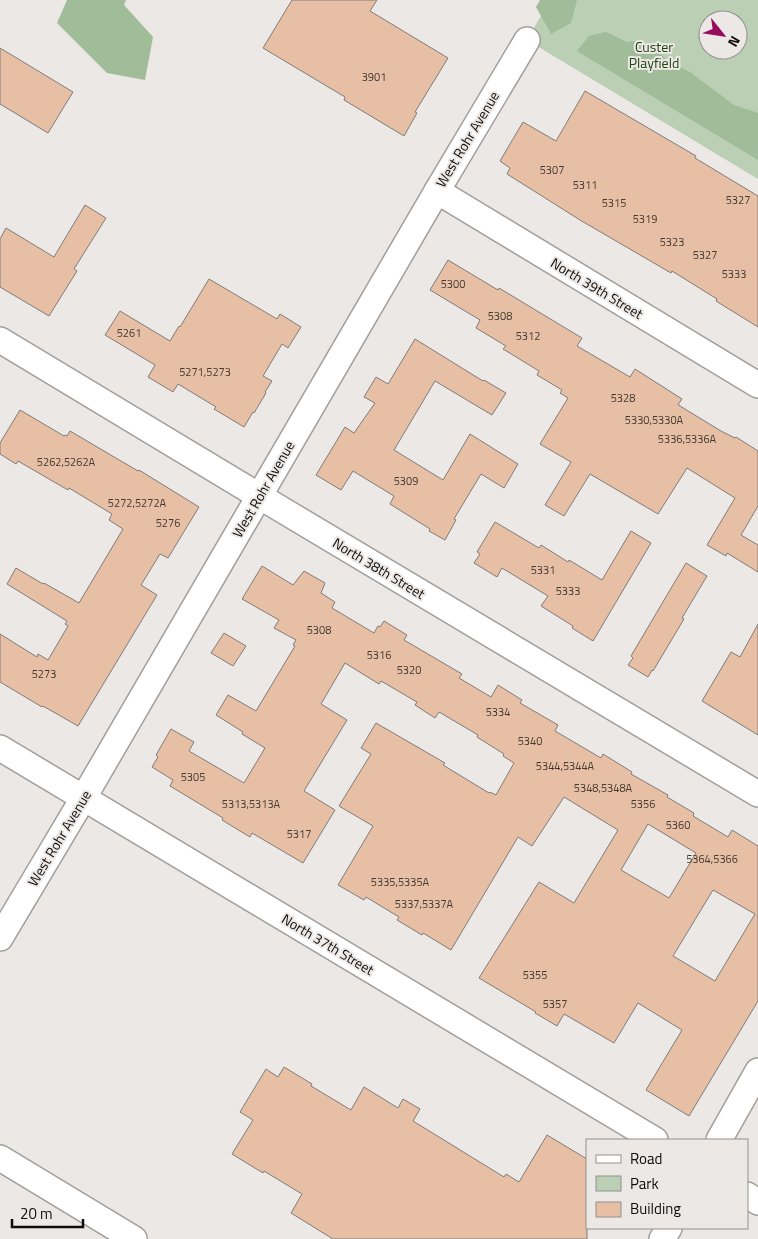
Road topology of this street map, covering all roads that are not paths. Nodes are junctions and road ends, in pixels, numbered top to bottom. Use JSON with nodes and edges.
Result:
{"nodes":[{"id":1,"x":526,"y":40,"type":"dead end"},
{"id":2,"x":437,"y":191,"type":"junction"},
{"id":3,"x":0,"y":340,"type":"edge"},
{"id":4,"x":758,"y":385,"type":"edge"},
{"id":5,"x":259,"y":496,"type":"junction"},
{"id":6,"x":0,"y":748,"type":"edge"},
{"id":7,"x":758,"y":794,"type":"edge"},
{"id":8,"x":84,"y":797,"type":"junction"},
{"id":9,"x":0,"y":938,"type":"edge"},
{"id":10,"x":758,"y":1071,"type":"edge"},
{"id":11,"x":653,"y":1139,"type":"edge"},
{"id":12,"x":720,"y":1139,"type":"edge"},
{"id":13,"x":0,"y":1158,"type":"edge"},
{"id":14,"x":134,"y":1239,"type":"edge"}],
"edges":[{"from":1,"to":2,"type":"street","name":"West Rohr Avenue"},
{"from":2,"to":4,"type":"street","name":"North 39th Street"},
{"from":2,"to":5,"type":"street","name":"West Rohr Avenue"},
{"from":3,"to":5,"type":"street","name":"North 38th Street"},
{"from":5,"to":7,"type":"street","name":"North 38th Street"},
{"from":5,"to":8,"type":"street","name":"West Rohr Avenue"},
{"from":6,"to":8,"type":"street","name":"North 37th Street"},
{"from":8,"to":9,"type":"street","name":"West Rohr Avenue"},
{"from":8,"to":11,"type":"street","name":"North 37th Street"},
{"from":10,"to":12,"type":"street"},
{"from":13,"to":14,"type":"street"}]}
